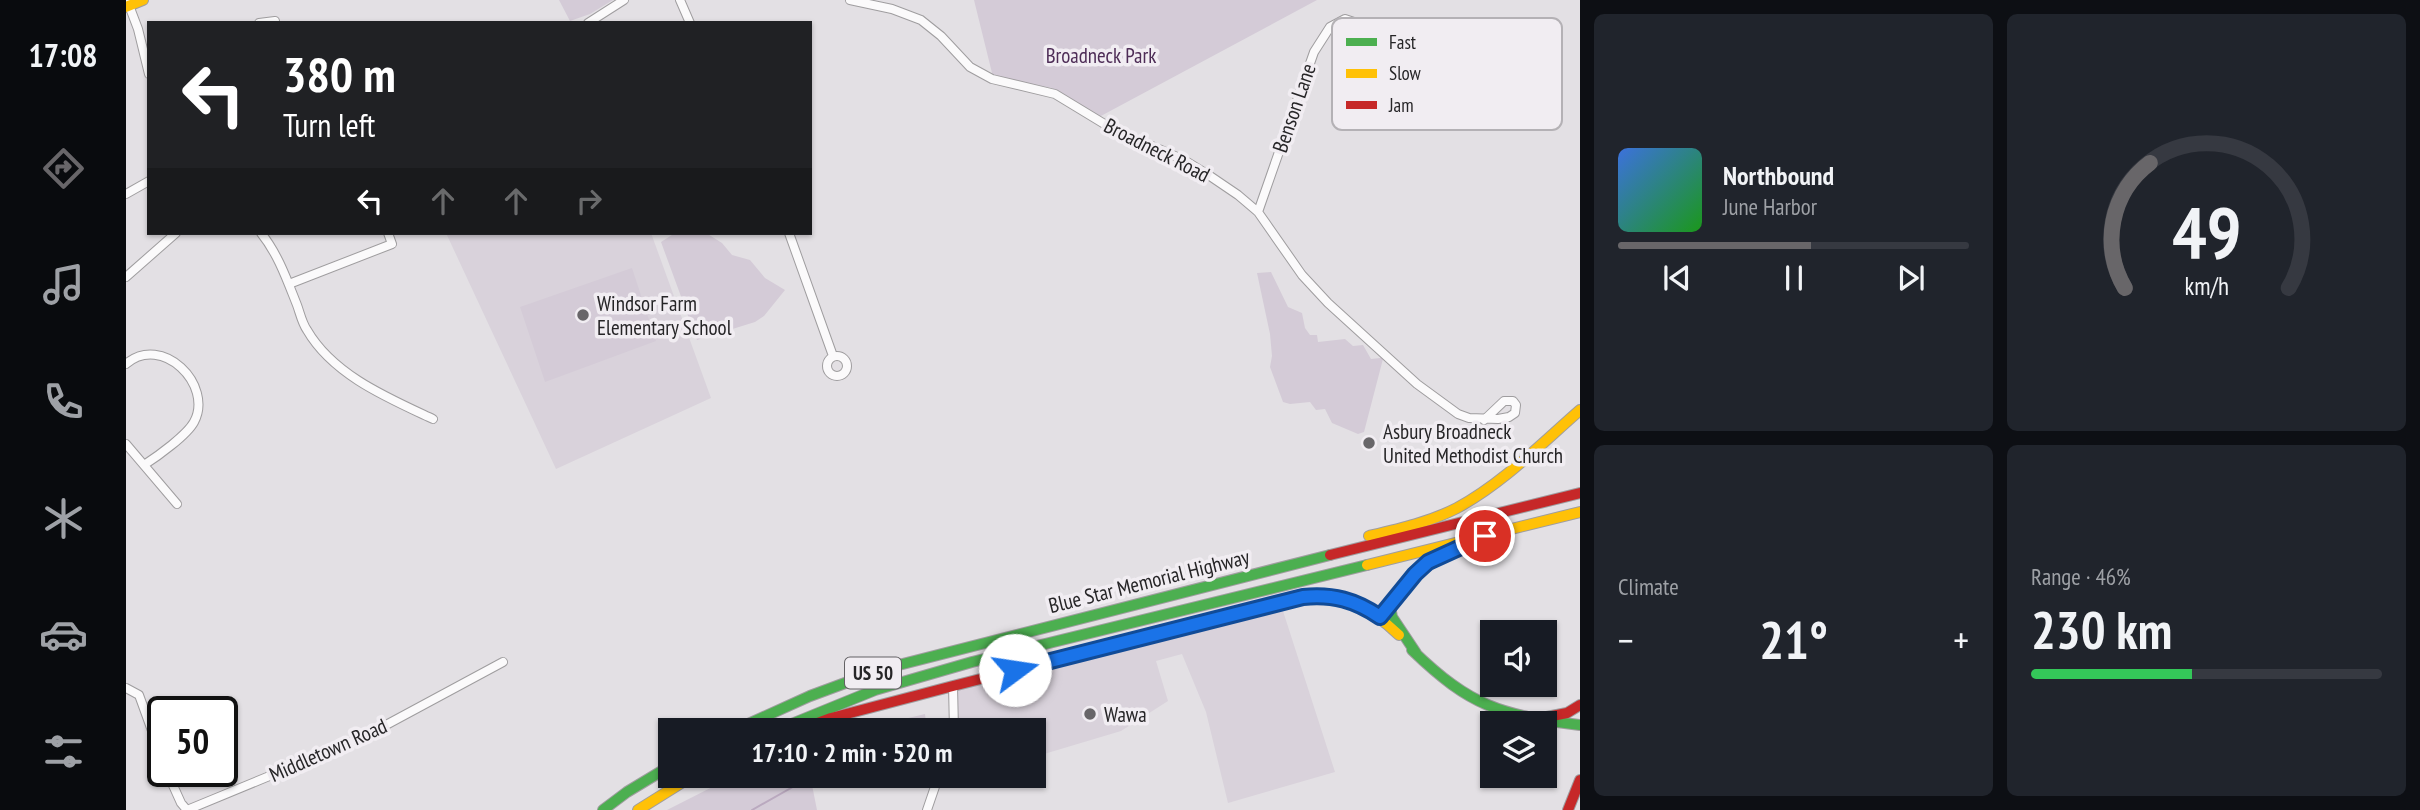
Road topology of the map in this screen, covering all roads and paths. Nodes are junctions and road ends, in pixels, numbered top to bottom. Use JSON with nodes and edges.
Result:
{"nodes":[{"id":1,"x":143,"y":0,"type":"edge"},
{"id":2,"x":624,"y":0,"type":"edge"},
{"id":3,"x":680,"y":0,"type":"edge"},
{"id":4,"x":850,"y":0,"type":"edge"},
{"id":5,"x":128,"y":4,"type":"edge"},
{"id":6,"x":591,"y":21,"type":"edge"},
{"id":7,"x":689,"y":21,"type":"edge"},
{"id":8,"x":1332,"y":26,"type":"edge"},
{"id":9,"x":147,"y":66,"type":"edge"},
{"id":10,"x":147,"y":182,"type":"edge"},
{"id":11,"x":126,"y":194,"type":"edge"},
{"id":12,"x":1258,"y":212,"type":"junction"},
{"id":13,"x":174,"y":235,"type":"edge"},
{"id":14,"x":263,"y":235,"type":"edge"},
{"id":15,"x":389,"y":235,"type":"edge"},
{"id":16,"x":790,"y":235,"type":"edge"},
{"id":17,"x":126,"y":277,"type":"edge"},
{"id":18,"x":289,"y":284,"type":"junction"},
{"id":19,"x":834,"y":356,"type":"dead end"},
{"id":20,"x":126,"y":364,"type":"edge"},
{"id":21,"x":1580,"y":409,"type":"edge"},
{"id":22,"x":433,"y":419,"type":"dead end"},
{"id":23,"x":1484,"y":419,"type":"dead end"},
{"id":24,"x":126,"y":444,"type":"edge"},
{"id":25,"x":144,"y":465,"type":"junction"},
{"id":26,"x":1580,"y":493,"type":"edge"},
{"id":27,"x":177,"y":504,"type":"dead end"},
{"id":28,"x":1580,"y":512,"type":"edge"},
{"id":29,"x":1485,"y":536,"type":"junction"},
{"id":30,"x":1296,"y":565,"type":"junction"},
{"id":31,"x":1390,"y":606,"type":"junction"},
{"id":32,"x":1380,"y":617,"type":"junction"},
{"id":33,"x":1416,"y":653,"type":"junction"},
{"id":34,"x":503,"y":662,"type":"dead end"},
{"id":35,"x":953,"y":686,"type":"junction"},
{"id":36,"x":126,"y":688,"type":"edge"},
{"id":37,"x":1580,"y":705,"type":"edge"},
{"id":38,"x":1499,"y":711,"type":"edge"},
{"id":39,"x":147,"y":717,"type":"edge"},
{"id":40,"x":1557,"y":717,"type":"edge"},
{"id":41,"x":761,"y":718,"type":"edge"},
{"id":42,"x":806,"y":718,"type":"edge"},
{"id":43,"x":835,"y":718,"type":"edge"},
{"id":44,"x":954,"y":718,"type":"edge"},
{"id":45,"x":1557,"y":723,"type":"edge"},
{"id":46,"x":1580,"y":725,"type":"edge"},
{"id":47,"x":658,"y":773,"type":"edge"},
{"id":48,"x":1580,"y":780,"type":"edge"},
{"id":49,"x":174,"y":787,"type":"edge"},
{"id":50,"x":673,"y":788,"type":"edge"},
{"id":51,"x":935,"y":788,"type":"edge"},
{"id":52,"x":1580,"y":801,"type":"edge"},
{"id":53,"x":189,"y":810,"type":"edge"},
{"id":54,"x":603,"y":810,"type":"edge"},
{"id":55,"x":638,"y":810,"type":"edge"},
{"id":56,"x":927,"y":810,"type":"edge"},
{"id":57,"x":1568,"y":810,"type":"edge"},
{"id":58,"x":1576,"y":810,"type":"edge"}],
"edges":[{"from":1,"to":5,"type":"main road"},
{"from":2,"to":6,"type":"street"},
{"from":3,"to":7,"type":"street"},
{"from":4,"to":12,"type":"street","name":"Broadneck Road"},
{"from":5,"to":9,"type":"street"},
{"from":8,"to":12,"type":"street","name":"Benson Lane"},
{"from":10,"to":11,"type":"street"},
{"from":12,"to":23,"type":"street","name":"Broadneck Road"},
{"from":13,"to":17,"type":"street"},
{"from":14,"to":18,"type":"street"},
{"from":15,"to":18,"type":"street"},
{"from":16,"to":19,"type":"street"},
{"from":18,"to":22,"type":"street"},
{"from":20,"to":25,"type":"street"},
{"from":21,"to":30,"type":"main road"},
{"from":24,"to":25,"type":"street"},
{"from":25,"to":27,"type":"street"},
{"from":26,"to":30,"type":"main road","name":"Blue Star Memorial Highway","number":"US 50"},
{"from":28,"to":29,"type":"main road","name":"Blue Star Memorial Highway","number":"US 50"},
{"from":29,"to":31,"type":"main road"},
{"from":29,"to":42,"type":"main road","name":"Blue Star Memorial Highway","number":"US 50"},
{"from":30,"to":41,"type":"main road","name":"Blue Star Memorial Highway","number":"US 50"},
{"from":31,"to":32,"type":"main road"},
{"from":31,"to":33,"type":"main road"},
{"from":32,"to":33,"type":"main road"},
{"from":32,"to":35,"type":"main road"},
{"from":33,"to":38,"type":"main road"},
{"from":34,"to":53,"type":"street","name":"Middletown Road"},
{"from":35,"to":43,"type":"main road"},
{"from":35,"to":44,"type":"street"},
{"from":36,"to":39,"type":"street"},
{"from":37,"to":40,"type":"main road"},
{"from":45,"to":46,"type":"main road"},
{"from":47,"to":54,"type":"main road"},
{"from":48,"to":57,"type":"main road"},
{"from":49,"to":53,"type":"street","name":"Middletown Road"},
{"from":50,"to":55,"type":"main road"},
{"from":51,"to":56,"type":"street"},
{"from":52,"to":58,"type":"main road"}]}
